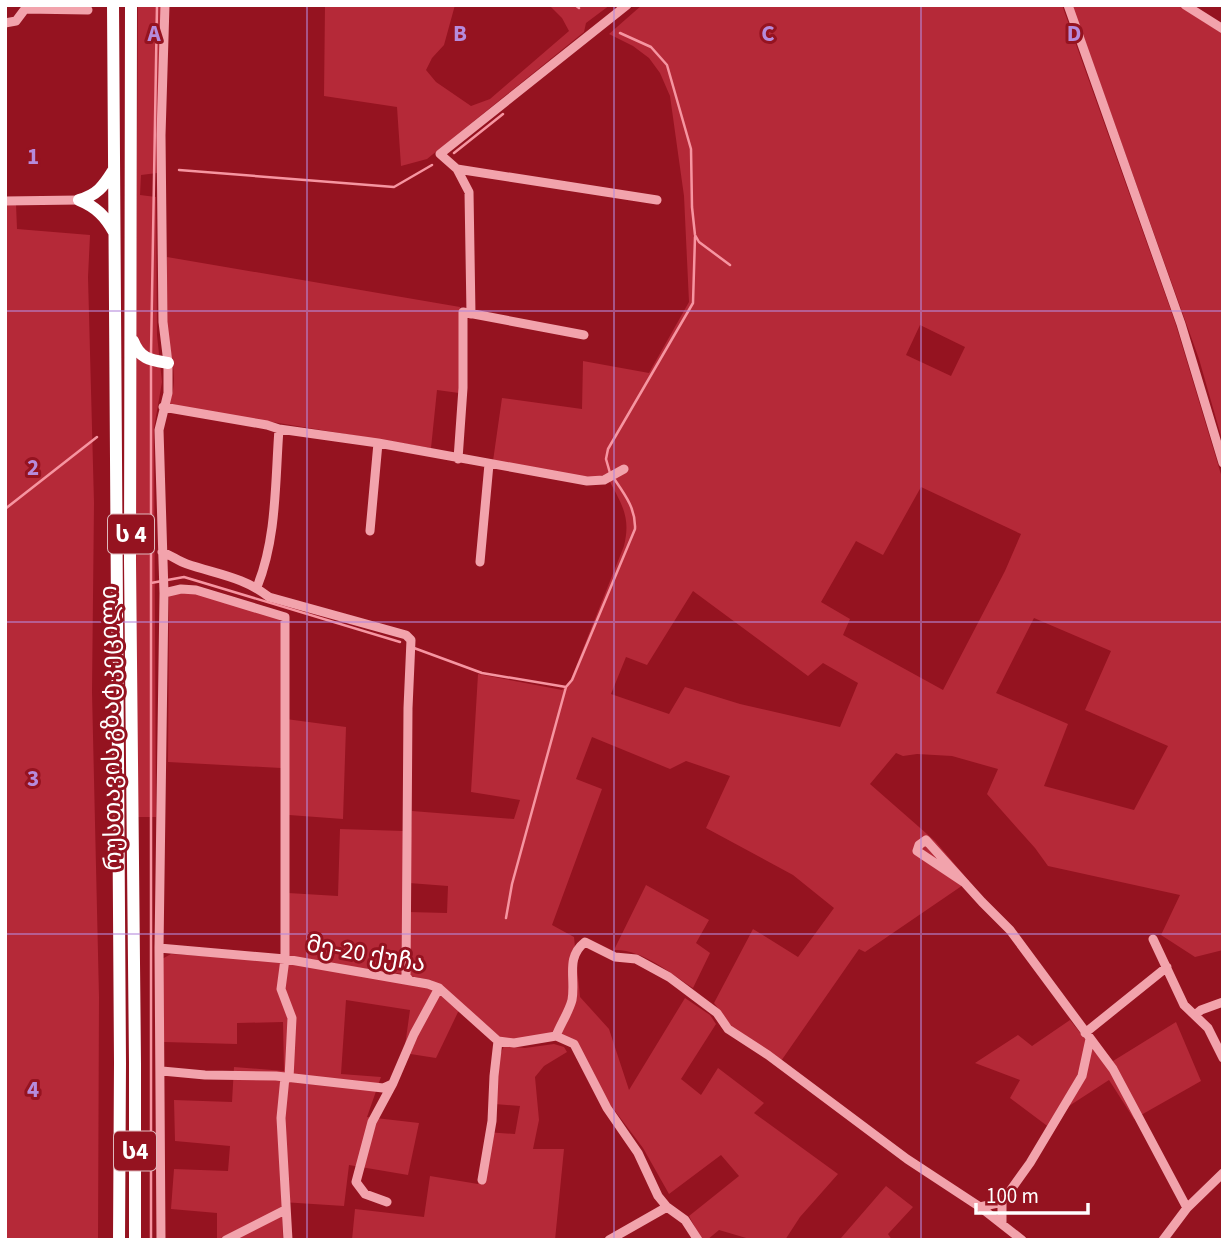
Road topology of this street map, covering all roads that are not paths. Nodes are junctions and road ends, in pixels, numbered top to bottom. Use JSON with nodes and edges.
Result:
{"nodes":[{"id":1,"x":113,"y":5,"type":"edge"},
{"id":2,"x":131,"y":5,"type":"edge"},
{"id":3,"x":166,"y":5,"type":"edge"},
{"id":4,"x":627,"y":5,"type":"edge"},
{"id":5,"x":1068,"y":5,"type":"edge"},
{"id":6,"x":1185,"y":5,"type":"edge"},
{"id":7,"x":88,"y":10,"type":"dead end"},
{"id":8,"x":5,"y":23,"type":"edge"},
{"id":9,"x":1223,"y":29,"type":"edge"},
{"id":10,"x":457,"y":169,"type":"junction"},
{"id":11,"x":113,"y":171,"type":"junction"},
{"id":12,"x":79,"y":200,"type":"junction"},
{"id":13,"x":657,"y":200,"type":"dead end"},
{"id":14,"x":5,"y":201,"type":"edge"},
{"id":15,"x":114,"y":232,"type":"junction"},
{"id":16,"x":471,"y":314,"type":"junction"},
{"id":17,"x":584,"y":335,"type":"dead end"},
{"id":18,"x":132,"y":341,"type":"junction"},
{"id":19,"x":158,"y":362,"type":"junction"},
{"id":20,"x":132,"y":379,"type":"junction"},
{"id":21,"x":163,"y":407,"type":"junction"},
{"id":22,"x":279,"y":429,"type":"junction"},
{"id":23,"x":378,"y":443,"type":"junction"},
{"id":24,"x":458,"y":459,"type":"junction"},
{"id":25,"x":1223,"y":463,"type":"edge"},
{"id":26,"x":489,"y":464,"type":"junction"},
{"id":27,"x":624,"y":469,"type":"dead end"},
{"id":28,"x":370,"y":531,"type":"dead end"},
{"id":29,"x":162,"y":552,"type":"junction"},
{"id":30,"x":480,"y":562,"type":"dead end"},
{"id":31,"x":257,"y":587,"type":"junction"},
{"id":32,"x":164,"y":590,"type":"junction"},
{"id":33,"x":965,"y":883,"type":"junction"},
{"id":34,"x":1153,"y":939,"type":"dead end"},
{"id":35,"x":159,"y":948,"type":"junction"},
{"id":36,"x":285,"y":959,"type":"junction"},
{"id":37,"x":1167,"y":967,"type":"junction"},
{"id":38,"x":410,"y":981,"type":"junction"},
{"id":39,"x":439,"y":988,"type":"junction"},
{"id":40,"x":1223,"y":1002,"type":"edge"},
{"id":41,"x":1195,"y":1015,"type":"junction"},
{"id":42,"x":1087,"y":1036,"type":"junction"},
{"id":43,"x":556,"y":1037,"type":"junction"},
{"id":44,"x":499,"y":1041,"type":"junction"},
{"id":45,"x":1223,"y":1058,"type":"edge"},
{"id":46,"x":120,"y":1063,"type":"joint"},
{"id":47,"x":135,"y":1063,"type":"joint"},
{"id":48,"x":162,"y":1070,"type":"junction"},
{"id":49,"x":287,"y":1078,"type":"junction"},
{"id":50,"x":393,"y":1083,"type":"junction"},
{"id":51,"x":1223,"y":1173,"type":"edge"},
{"id":52,"x":482,"y":1180,"type":"dead end"},
{"id":53,"x":387,"y":1202,"type":"dead end"},
{"id":54,"x":1002,"y":1202,"type":"junction"},
{"id":55,"x":667,"y":1207,"type":"junction"},
{"id":56,"x":980,"y":1207,"type":"junction"},
{"id":57,"x":1187,"y":1208,"type":"junction"},
{"id":58,"x":285,"y":1210,"type":"junction"},
{"id":59,"x":1002,"y":1224,"type":"junction"},
{"id":60,"x":119,"y":1240,"type":"edge"},
{"id":61,"x":135,"y":1240,"type":"edge"},
{"id":62,"x":161,"y":1240,"type":"edge"},
{"id":63,"x":226,"y":1240,"type":"edge"},
{"id":64,"x":288,"y":1240,"type":"edge"},
{"id":65,"x":609,"y":1240,"type":"edge"},
{"id":66,"x":698,"y":1240,"type":"edge"},
{"id":67,"x":1022,"y":1240,"type":"edge"},
{"id":68,"x":1163,"y":1240,"type":"edge"}],
"edges":[{"from":1,"to":11,"type":"highway","name":"რუსთავის გზატკეცილი","number":"ს 4"},
{"from":2,"to":18,"type":"highway","name":"რუსთავის გზატკეცილი","number":"ს 4"},
{"from":3,"to":19,"type":"street"},
{"from":4,"to":10,"type":"street"},
{"from":5,"to":25,"type":"street"},
{"from":6,"to":9,"type":"street"},
{"from":7,"to":8,"type":"street"},
{"from":10,"to":13,"type":"street"},
{"from":10,"to":16,"type":"street"},
{"from":11,"to":12,"type":"highway"},
{"from":11,"to":15,"type":"highway","name":"რუსთავის გზატკეცილი","number":"ს 4"},
{"from":12,"to":14,"type":"street"},
{"from":12,"to":15,"type":"highway"},
{"from":15,"to":46,"type":"highway","name":"რუსთავის გზატკეცილი","number":"ს 4"},
{"from":16,"to":17,"type":"street"},
{"from":16,"to":24,"type":"street"},
{"from":18,"to":19,"type":"highway"},
{"from":18,"to":20,"type":"highway","name":"რუსთავის გზატკეცილი","number":"ს 4"},
{"from":19,"to":20,"type":"highway"},
{"from":19,"to":21,"type":"street"},
{"from":20,"to":47,"type":"highway","name":"რუსთავის გზატკეცილი","number":"ს 4"},
{"from":21,"to":22,"type":"street"},
{"from":21,"to":29,"type":"street"},
{"from":22,"to":23,"type":"street"},
{"from":22,"to":31,"type":"street"},
{"from":23,"to":24,"type":"street"},
{"from":23,"to":28,"type":"street"},
{"from":24,"to":26,"type":"street"},
{"from":26,"to":27,"type":"street"},
{"from":26,"to":30,"type":"street"},
{"from":29,"to":31,"type":"street"},
{"from":29,"to":32,"type":"street"},
{"from":31,"to":38,"type":"street"},
{"from":32,"to":35,"type":"street"},
{"from":32,"to":36,"type":"street"},
{"from":33,"to":33,"type":"street"},
{"from":33,"to":42,"type":"street"},
{"from":34,"to":37,"type":"street"},
{"from":35,"to":36,"type":"street","name":"მე-20 ქუჩა"},
{"from":35,"to":48,"type":"street"},
{"from":36,"to":38,"type":"street","name":"მე-20 ქუჩა"},
{"from":36,"to":49,"type":"street"},
{"from":37,"to":41,"type":"street"},
{"from":37,"to":42,"type":"street"},
{"from":38,"to":39,"type":"street","name":"მე-20 ქუჩა"},
{"from":39,"to":44,"type":"street","name":"მე-20 ქუჩა"},
{"from":39,"to":50,"type":"street"},
{"from":40,"to":41,"type":"street"},
{"from":41,"to":45,"type":"street"},
{"from":42,"to":54,"type":"street"},
{"from":42,"to":57,"type":"street"},
{"from":43,"to":44,"type":"street"},
{"from":43,"to":55,"type":"street"},
{"from":43,"to":56,"type":"street"},
{"from":44,"to":52,"type":"street"},
{"from":46,"to":60,"type":"highway","name":"რუსთავის გზატკეცილი","number":"ს4"},
{"from":47,"to":61,"type":"highway","name":"რუსთავის გზატკეცილი","number":"ს4"},
{"from":48,"to":49,"type":"street"},
{"from":48,"to":62,"type":"street"},
{"from":49,"to":50,"type":"street"},
{"from":49,"to":58,"type":"street"},
{"from":50,"to":53,"type":"street"},
{"from":51,"to":57,"type":"street"},
{"from":54,"to":56,"type":"street"},
{"from":54,"to":59,"type":"street"},
{"from":55,"to":65,"type":"street"},
{"from":55,"to":66,"type":"street"},
{"from":56,"to":59,"type":"street"},
{"from":57,"to":68,"type":"street"},
{"from":58,"to":63,"type":"street"},
{"from":58,"to":64,"type":"street"},
{"from":59,"to":67,"type":"street"}]}
